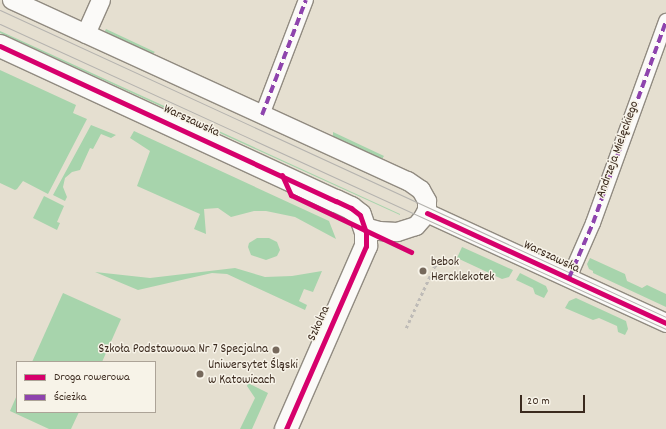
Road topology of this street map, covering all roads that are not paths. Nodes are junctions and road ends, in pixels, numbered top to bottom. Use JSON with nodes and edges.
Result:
{"nodes":[{"id":1,"x":12,"y":0,"type":"edge"},
{"id":2,"x":101,"y":0,"type":"edge"},
{"id":3,"x":306,"y":0,"type":"edge"},
{"id":4,"x":666,"y":21,"type":"edge"},
{"id":5,"x":86,"y":34,"type":"junction"},
{"id":6,"x":0,"y":46,"type":"edge"},
{"id":7,"x":662,"y":46,"type":"edge"},
{"id":8,"x":262,"y":115,"type":"junction"},
{"id":9,"x":426,"y":213,"type":"junction"},
{"id":10,"x":365,"y":227,"type":"junction"},
{"id":11,"x":569,"y":278,"type":"junction"},
{"id":12,"x":666,"y":323,"type":"edge"},
{"id":13,"x":286,"y":429,"type":"edge"}],
"edges":[{"from":1,"to":5,"type":"street"},
{"from":2,"to":5,"type":"street"},
{"from":3,"to":8,"type":"street"},
{"from":4,"to":7,"type":"street","name":"Andrzeja Mielęckiego"},
{"from":5,"to":8,"type":"street"},
{"from":6,"to":10,"type":"street","name":"Warszawska"},
{"from":7,"to":11,"type":"street","name":"Andrzeja Mielęckiego"},
{"from":8,"to":9,"type":"street"},
{"from":9,"to":10,"type":"street"},
{"from":9,"to":11,"type":"street","name":"Warszawska"},
{"from":10,"to":13,"type":"street","name":"Szkolna"},
{"from":11,"to":12,"type":"street","name":"Warszawska"}]}
